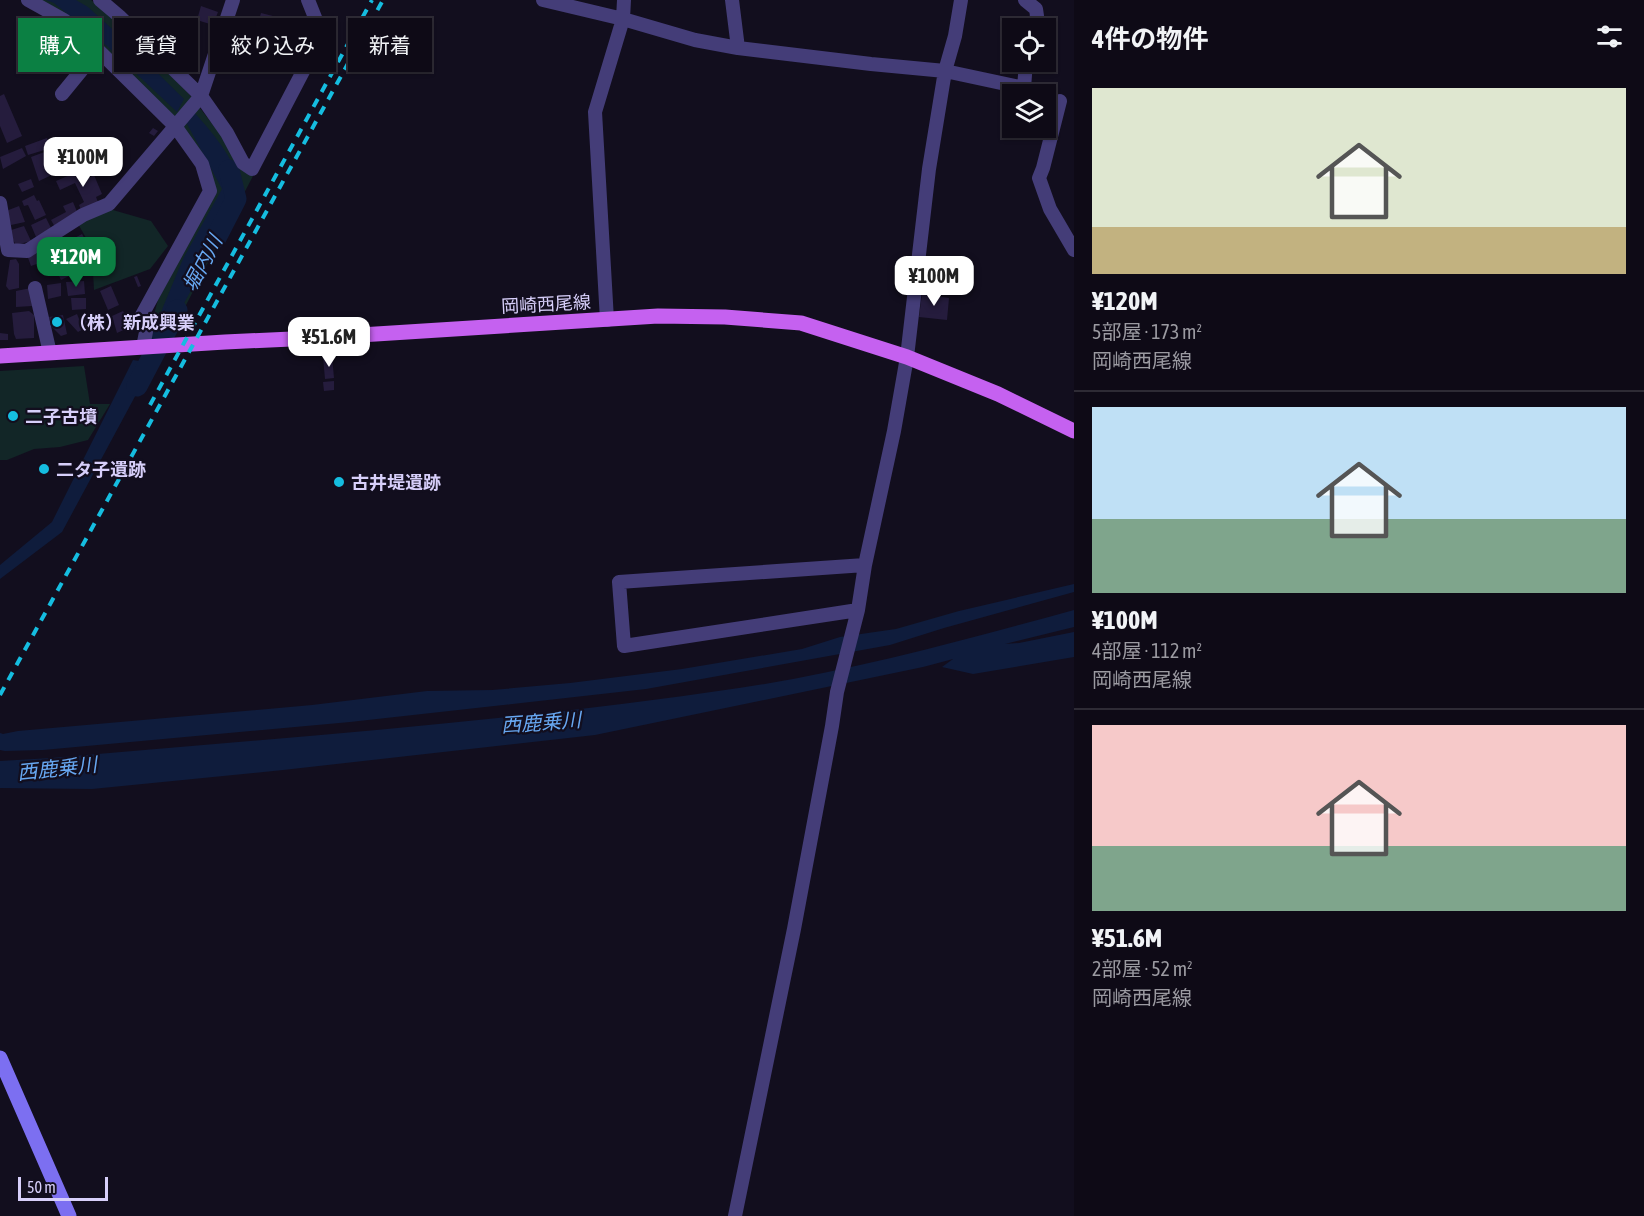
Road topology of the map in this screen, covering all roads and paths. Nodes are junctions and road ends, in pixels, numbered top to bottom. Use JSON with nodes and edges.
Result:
{"nodes":[{"id":1,"x":28,"y":0,"type":"edge"},
{"id":2,"x":100,"y":0,"type":"edge"},
{"id":3,"x":233,"y":0,"type":"edge"},
{"id":4,"x":308,"y":0,"type":"edge"},
{"id":5,"x":543,"y":0,"type":"edge"},
{"id":6,"x":624,"y":0,"type":"edge"},
{"id":7,"x":732,"y":0,"type":"edge"},
{"id":8,"x":961,"y":0,"type":"edge"},
{"id":9,"x":1025,"y":0,"type":"edge"},
{"id":10,"x":60,"y":18,"type":"edge"},
{"id":11,"x":1036,"y":18,"type":"edge"},
{"id":12,"x":623,"y":19,"type":"junction"},
{"id":13,"x":738,"y":48,"type":"junction"},
{"id":14,"x":102,"y":54,"type":"edge"},
{"id":15,"x":945,"y":71,"type":"junction"},
{"id":16,"x":80,"y":72,"type":"edge"},
{"id":17,"x":1005,"y":84,"type":"edge"},
{"id":18,"x":62,"y":94,"type":"dead end"},
{"id":19,"x":201,"y":96,"type":"junction"},
{"id":20,"x":1056,"y":100,"type":"edge"},
{"id":21,"x":1060,"y":101,"type":"junction"},
{"id":22,"x":1074,"y":104,"type":"edge"},
{"id":23,"x":175,"y":126,"type":"junction"},
{"id":24,"x":0,"y":203,"type":"edge"},
{"id":25,"x":1074,"y":250,"type":"edge"},
{"id":26,"x":35,"y":288,"type":"dead end"},
{"id":27,"x":607,"y":320,"type":"junction"},
{"id":28,"x":153,"y":346,"type":"junction"},
{"id":29,"x":50,"y":353,"type":"junction"},
{"id":30,"x":0,"y":356,"type":"edge"},
{"id":31,"x":908,"y":357,"type":"junction"},
{"id":32,"x":1074,"y":431,"type":"edge"},
{"id":33,"x":865,"y":565,"type":"junction"},
{"id":34,"x":858,"y":610,"type":"junction"},
{"id":35,"x":0,"y":1058,"type":"edge"},
{"id":36,"x":69,"y":1216,"type":"edge"},
{"id":37,"x":735,"y":1216,"type":"edge"}],
"edges":[{"from":1,"to":10,"type":"street"},
{"from":2,"to":19,"type":"street"},
{"from":3,"to":19,"type":"street"},
{"from":4,"to":19,"type":"street"},
{"from":5,"to":12,"type":"street"},
{"from":6,"to":12,"type":"street"},
{"from":7,"to":13,"type":"street"},
{"from":8,"to":15,"type":"street"},
{"from":9,"to":11,"type":"street"},
{"from":12,"to":13,"type":"street"},
{"from":12,"to":27,"type":"street"},
{"from":13,"to":15,"type":"street"},
{"from":14,"to":23,"type":"street"},
{"from":15,"to":17,"type":"street"},
{"from":15,"to":31,"type":"street"},
{"from":16,"to":18,"type":"street"},
{"from":19,"to":23,"type":"street"},
{"from":20,"to":21,"type":"street"},
{"from":21,"to":22,"type":"street"},
{"from":21,"to":25,"type":"street"},
{"from":23,"to":24,"type":"street"},
{"from":23,"to":28,"type":"street"},
{"from":26,"to":29,"type":"street"},
{"from":27,"to":28,"type":"main road","name":"岡崎西尾線"},
{"from":27,"to":31,"type":"main road","name":"岡崎西尾線"},
{"from":28,"to":29,"type":"main road","name":"岡崎西尾線"},
{"from":29,"to":30,"type":"main road","name":"岡崎西尾線"},
{"from":31,"to":32,"type":"main road","name":"岡崎西尾線"},
{"from":31,"to":33,"type":"street"},
{"from":33,"to":34,"type":"street"},
{"from":33,"to":34,"type":"street"},
{"from":34,"to":37,"type":"street"},
{"from":35,"to":36,"type":"main road"}]}
